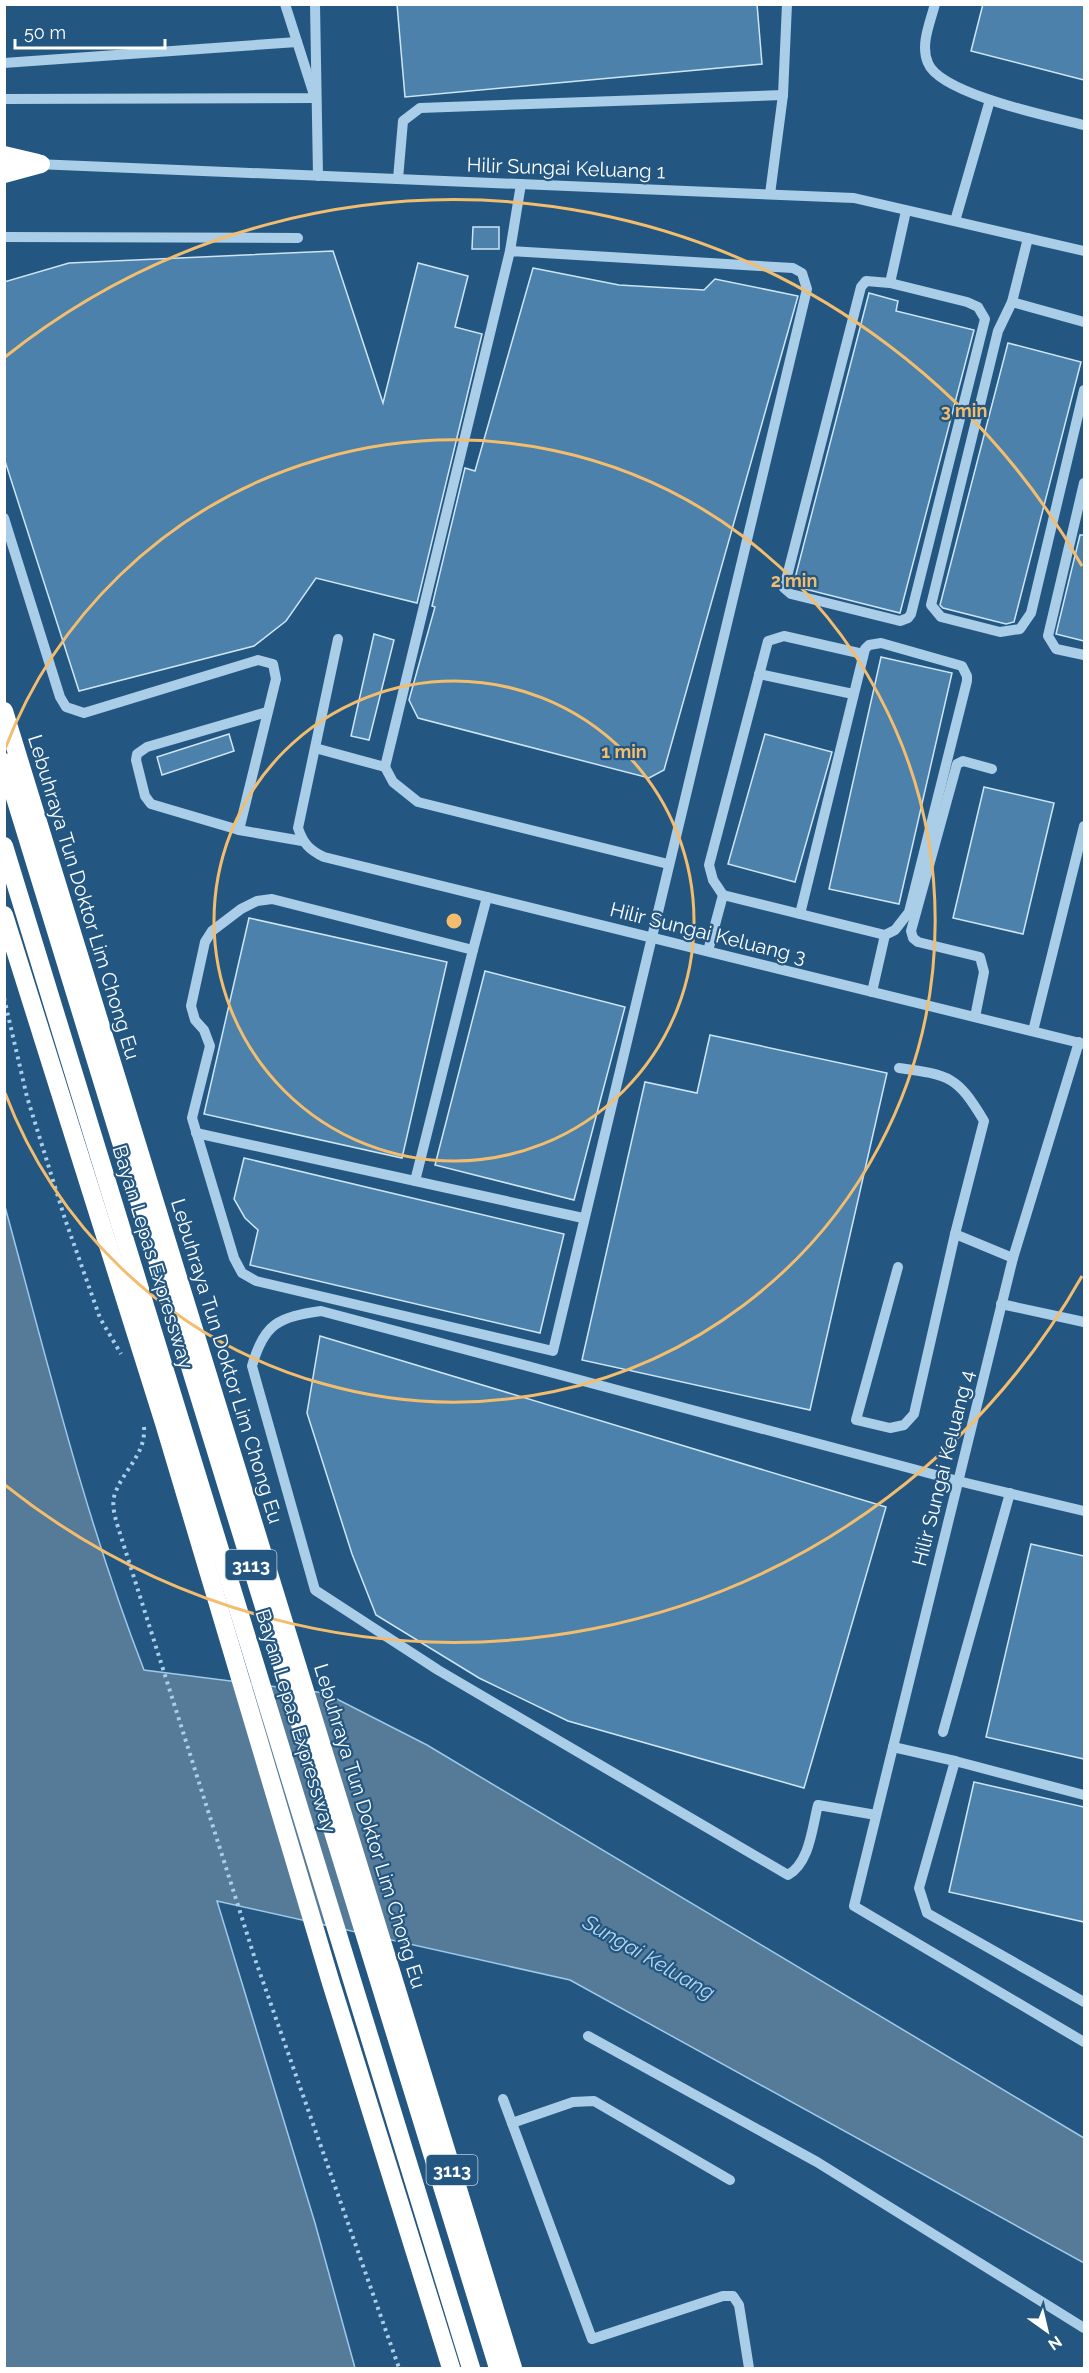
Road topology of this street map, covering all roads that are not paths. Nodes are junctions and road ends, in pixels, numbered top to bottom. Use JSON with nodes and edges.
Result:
{"nodes":[{"id":1,"x":285,"y":4,"type":"edge"},
{"id":2,"x":315,"y":4,"type":"edge"},
{"id":3,"x":787,"y":4,"type":"edge"},
{"id":4,"x":935,"y":4,"type":"edge"},
{"id":5,"x":297,"y":42,"type":"junction"},
{"id":6,"x":4,"y":63,"type":"edge"},
{"id":7,"x":783,"y":95,"type":"junction"},
{"id":8,"x":315,"y":98,"type":"junction"},
{"id":9,"x":4,"y":99,"type":"edge"},
{"id":10,"x":990,"y":100,"type":"junction"},
{"id":11,"x":1084,"y":125,"type":"edge"},
{"id":12,"x":4,"y":155,"type":"edge"},
{"id":13,"x":4,"y":162,"type":"edge"},
{"id":14,"x":40,"y":164,"type":"junction"},
{"id":15,"x":4,"y":167,"type":"edge"},
{"id":16,"x":4,"y":174,"type":"edge"},
{"id":17,"x":318,"y":176,"type":"junction"},
{"id":18,"x":398,"y":179,"type":"junction"},
{"id":19,"x":521,"y":184,"type":"junction"},
{"id":20,"x":770,"y":194,"type":"junction"},
{"id":21,"x":906,"y":211,"type":"junction"},
{"id":22,"x":954,"y":221,"type":"junction"},
{"id":23,"x":4,"y":237,"type":"edge"},
{"id":24,"x":298,"y":238,"type":"dead end"},
{"id":25,"x":1028,"y":238,"type":"junction"},
{"id":26,"x":510,"y":251,"type":"junction"},
{"id":27,"x":1084,"y":251,"type":"edge"},
{"id":28,"x":890,"y":283,"type":"junction"},
{"id":29,"x":1012,"y":302,"type":"junction"},
{"id":30,"x":1084,"y":322,"type":"edge"},
{"id":31,"x":1084,"y":390,"type":"edge"},
{"id":32,"x":1084,"y":483,"type":"edge"},
{"id":33,"x":4,"y":518,"type":"edge"},
{"id":34,"x":338,"y":639,"type":"dead end"},
{"id":35,"x":863,"y":654,"type":"junction"},
{"id":36,"x":1084,"y":655,"type":"edge"},
{"id":37,"x":759,"y":674,"type":"junction"},
{"id":38,"x":853,"y":694,"type":"junction"},
{"id":39,"x":4,"y":711,"type":"edge"},
{"id":40,"x":267,"y":712,"type":"junction"},
{"id":41,"x":315,"y":748,"type":"junction"},
{"id":42,"x":4,"y":762,"type":"edge"},
{"id":43,"x":384,"y":767,"type":"junction"},
{"id":44,"x":992,"y":769,"type":"dead end"},
{"id":45,"x":1084,"y":826,"type":"edge"},
{"id":46,"x":239,"y":830,"type":"junction"},
{"id":47,"x":302,"y":841,"type":"junction"},
{"id":48,"x":4,"y":846,"type":"edge"},
{"id":49,"x":668,"y":864,"type":"junction"},
{"id":50,"x":723,"y":895,"type":"junction"},
{"id":51,"x":488,"y":897,"type":"junction"},
{"id":52,"x":800,"y":914,"type":"junction"},
{"id":53,"x":4,"y":915,"type":"edge"},
{"id":54,"x":885,"y":935,"type":"junction"},
{"id":55,"x":650,"y":937,"type":"junction"},
{"id":56,"x":473,"y":950,"type":"junction"},
{"id":57,"x":708,"y":951,"type":"junction"},
{"id":58,"x":872,"y":992,"type":"junction"},
{"id":59,"x":975,"y":1017,"type":"junction"},
{"id":60,"x":1033,"y":1031,"type":"junction"},
{"id":61,"x":1082,"y":1043,"type":"edge"},
{"id":62,"x":899,"y":1068,"type":"dead end"},
{"id":63,"x":196,"y":1133,"type":"junction"},
{"id":64,"x":415,"y":1181,"type":"junction"},
{"id":65,"x":583,"y":1218,"type":"junction"},
{"id":66,"x":955,"y":1234,"type":"junction"},
{"id":67,"x":1013,"y":1258,"type":"junction"},
{"id":68,"x":898,"y":1267,"type":"dead end"},
{"id":69,"x":1001,"y":1304,"type":"junction"},
{"id":70,"x":1084,"y":1322,"type":"edge"},
{"id":71,"x":958,"y":1481,"type":"junction"},
{"id":72,"x":1010,"y":1493,"type":"junction"},
{"id":73,"x":1084,"y":1511,"type":"edge"},
{"id":74,"x":943,"y":1732,"type":"dead end"},
{"id":75,"x":893,"y":1747,"type":"junction"},
{"id":76,"x":956,"y":1761,"type":"junction"},
{"id":77,"x":1084,"y":1795,"type":"edge"},
{"id":78,"x":876,"y":1815,"type":"junction"},
{"id":79,"x":1084,"y":2002,"type":"edge"},
{"id":80,"x":588,"y":2036,"type":"dead end"},
{"id":81,"x":1084,"y":2042,"type":"edge"},
{"id":82,"x":503,"y":2098,"type":"dead end"},
{"id":83,"x":512,"y":2123,"type":"junction"},
{"id":84,"x":730,"y":2181,"type":"dead end"},
{"id":85,"x":1084,"y":2328,"type":"edge"},
{"id":86,"x":451,"y":2368,"type":"edge"},
{"id":87,"x":471,"y":2368,"type":"edge"},
{"id":88,"x":498,"y":2368,"type":"edge"},
{"id":89,"x":513,"y":2368,"type":"edge"},
{"id":90,"x":749,"y":2368,"type":"edge"}],
"edges":[{"from":1,"to":5,"type":"street"},
{"from":2,"to":8,"type":"street"},
{"from":3,"to":7,"type":"street"},
{"from":4,"to":10,"type":"street"},
{"from":5,"to":6,"type":"street"},
{"from":5,"to":8,"type":"street"},
{"from":7,"to":18,"type":"street"},
{"from":7,"to":20,"type":"street"},
{"from":8,"to":9,"type":"street"},
{"from":8,"to":17,"type":"street"},
{"from":10,"to":11,"type":"street"},
{"from":10,"to":22,"type":"street"},
{"from":12,"to":14,"type":"highway"},
{"from":13,"to":14,"type":"street","name":"Hilir Sungai Keluang 1"},
{"from":14,"to":15,"type":"street","name":"Hilir Sungai Keluang 1"},
{"from":14,"to":16,"type":"highway"},
{"from":14,"to":17,"type":"street","name":"Hilir Sungai Keluang 1"},
{"from":17,"to":18,"type":"street","name":"Hilir Sungai Keluang 1"},
{"from":18,"to":19,"type":"street","name":"Hilir Sungai Keluang 1"},
{"from":19,"to":20,"type":"street","name":"Hilir Sungai Keluang 1"},
{"from":19,"to":26,"type":"street"},
{"from":20,"to":21,"type":"street","name":"Hilir Sungai Keluang 1"},
{"from":21,"to":22,"type":"street","name":"Hilir Sungai Keluang 1"},
{"from":21,"to":28,"type":"street"},
{"from":22,"to":25,"type":"street","name":"Hilir Sungai Keluang 1"},
{"from":23,"to":24,"type":"street"},
{"from":25,"to":27,"type":"street","name":"Hilir Sungai Keluang 1"},
{"from":25,"to":29,"type":"street"},
{"from":26,"to":43,"type":"street"},
{"from":26,"to":49,"type":"street"},
{"from":28,"to":28,"type":"street"},
{"from":29,"to":30,"type":"street"},
{"from":29,"to":31,"type":"street"},
{"from":32,"to":36,"type":"street"},
{"from":33,"to":40,"type":"street"},
{"from":34,"to":41,"type":"street"},
{"from":35,"to":37,"type":"street"},
{"from":35,"to":38,"type":"street"},
{"from":35,"to":54,"type":"street"},
{"from":37,"to":38,"type":"street"},
{"from":37,"to":50,"type":"street"},
{"from":38,"to":52,"type":"street"},
{"from":39,"to":89,"type":"highway","name":"Lebuhraya Tun Doktor Lim Chong Eu","number":"3113"},
{"from":40,"to":46,"type":"street"},
{"from":40,"to":46,"type":"street"},
{"from":41,"to":43,"type":"street"},
{"from":41,"to":47,"type":"street"},
{"from":42,"to":88,"type":"highway","name":"Bayan Lepas Expressway","number":"3113"},
{"from":43,"to":49,"type":"street"},
{"from":44,"to":59,"type":"street"},
{"from":45,"to":60,"type":"street"},
{"from":46,"to":47,"type":"street"},
{"from":47,"to":51,"type":"street","name":"Hilir Sungai Keluang 3"},
{"from":48,"to":87,"type":"highway","name":"Bayan Lepas Expressway","number":"3113"},
{"from":49,"to":55,"type":"street"},
{"from":50,"to":52,"type":"street"},
{"from":50,"to":57,"type":"street"},
{"from":51,"to":55,"type":"street","name":"Hilir Sungai Keluang 3"},
{"from":51,"to":56,"type":"street"},
{"from":52,"to":54,"type":"street"},
{"from":53,"to":86,"type":"highway","number":"3113"},
{"from":54,"to":58,"type":"street"},
{"from":55,"to":57,"type":"street","name":"Hilir Sungai Keluang 3"},
{"from":55,"to":65,"type":"street"},
{"from":56,"to":63,"type":"street"},
{"from":56,"to":64,"type":"street"},
{"from":57,"to":58,"type":"street","name":"Hilir Sungai Keluang 3"},
{"from":58,"to":59,"type":"street","name":"Hilir Sungai Keluang 3"},
{"from":59,"to":60,"type":"street","name":"Hilir Sungai Keluang 3"},
{"from":60,"to":61,"type":"street","name":"Hilir Sungai Keluang 3"},
{"from":61,"to":67,"type":"street","name":"Hilir Sungai Keluang 4"},
{"from":62,"to":66,"type":"street"},
{"from":63,"to":64,"type":"street"},
{"from":63,"to":65,"type":"street"},
{"from":64,"to":65,"type":"street"},
{"from":66,"to":67,"type":"street"},
{"from":66,"to":68,"type":"street"},
{"from":67,"to":69,"type":"street","name":"Hilir Sungai Keluang 4"},
{"from":69,"to":70,"type":"street"},
{"from":69,"to":71,"type":"street","name":"Hilir Sungai Keluang 4"},
{"from":71,"to":72,"type":"street"},
{"from":71,"to":75,"type":"street","name":"Hilir Sungai Keluang 4"},
{"from":71,"to":78,"type":"street"},
{"from":72,"to":73,"type":"street"},
{"from":72,"to":74,"type":"street"},
{"from":75,"to":76,"type":"street"},
{"from":75,"to":78,"type":"street","name":"Hilir Sungai Keluang 4"},
{"from":76,"to":77,"type":"street"},
{"from":76,"to":79,"type":"street"},
{"from":78,"to":81,"type":"street","name":"Hilir Sungai Keluang 4"},
{"from":80,"to":85,"type":"street"},
{"from":82,"to":83,"type":"street"},
{"from":83,"to":84,"type":"street"},
{"from":83,"to":90,"type":"street"}]}
